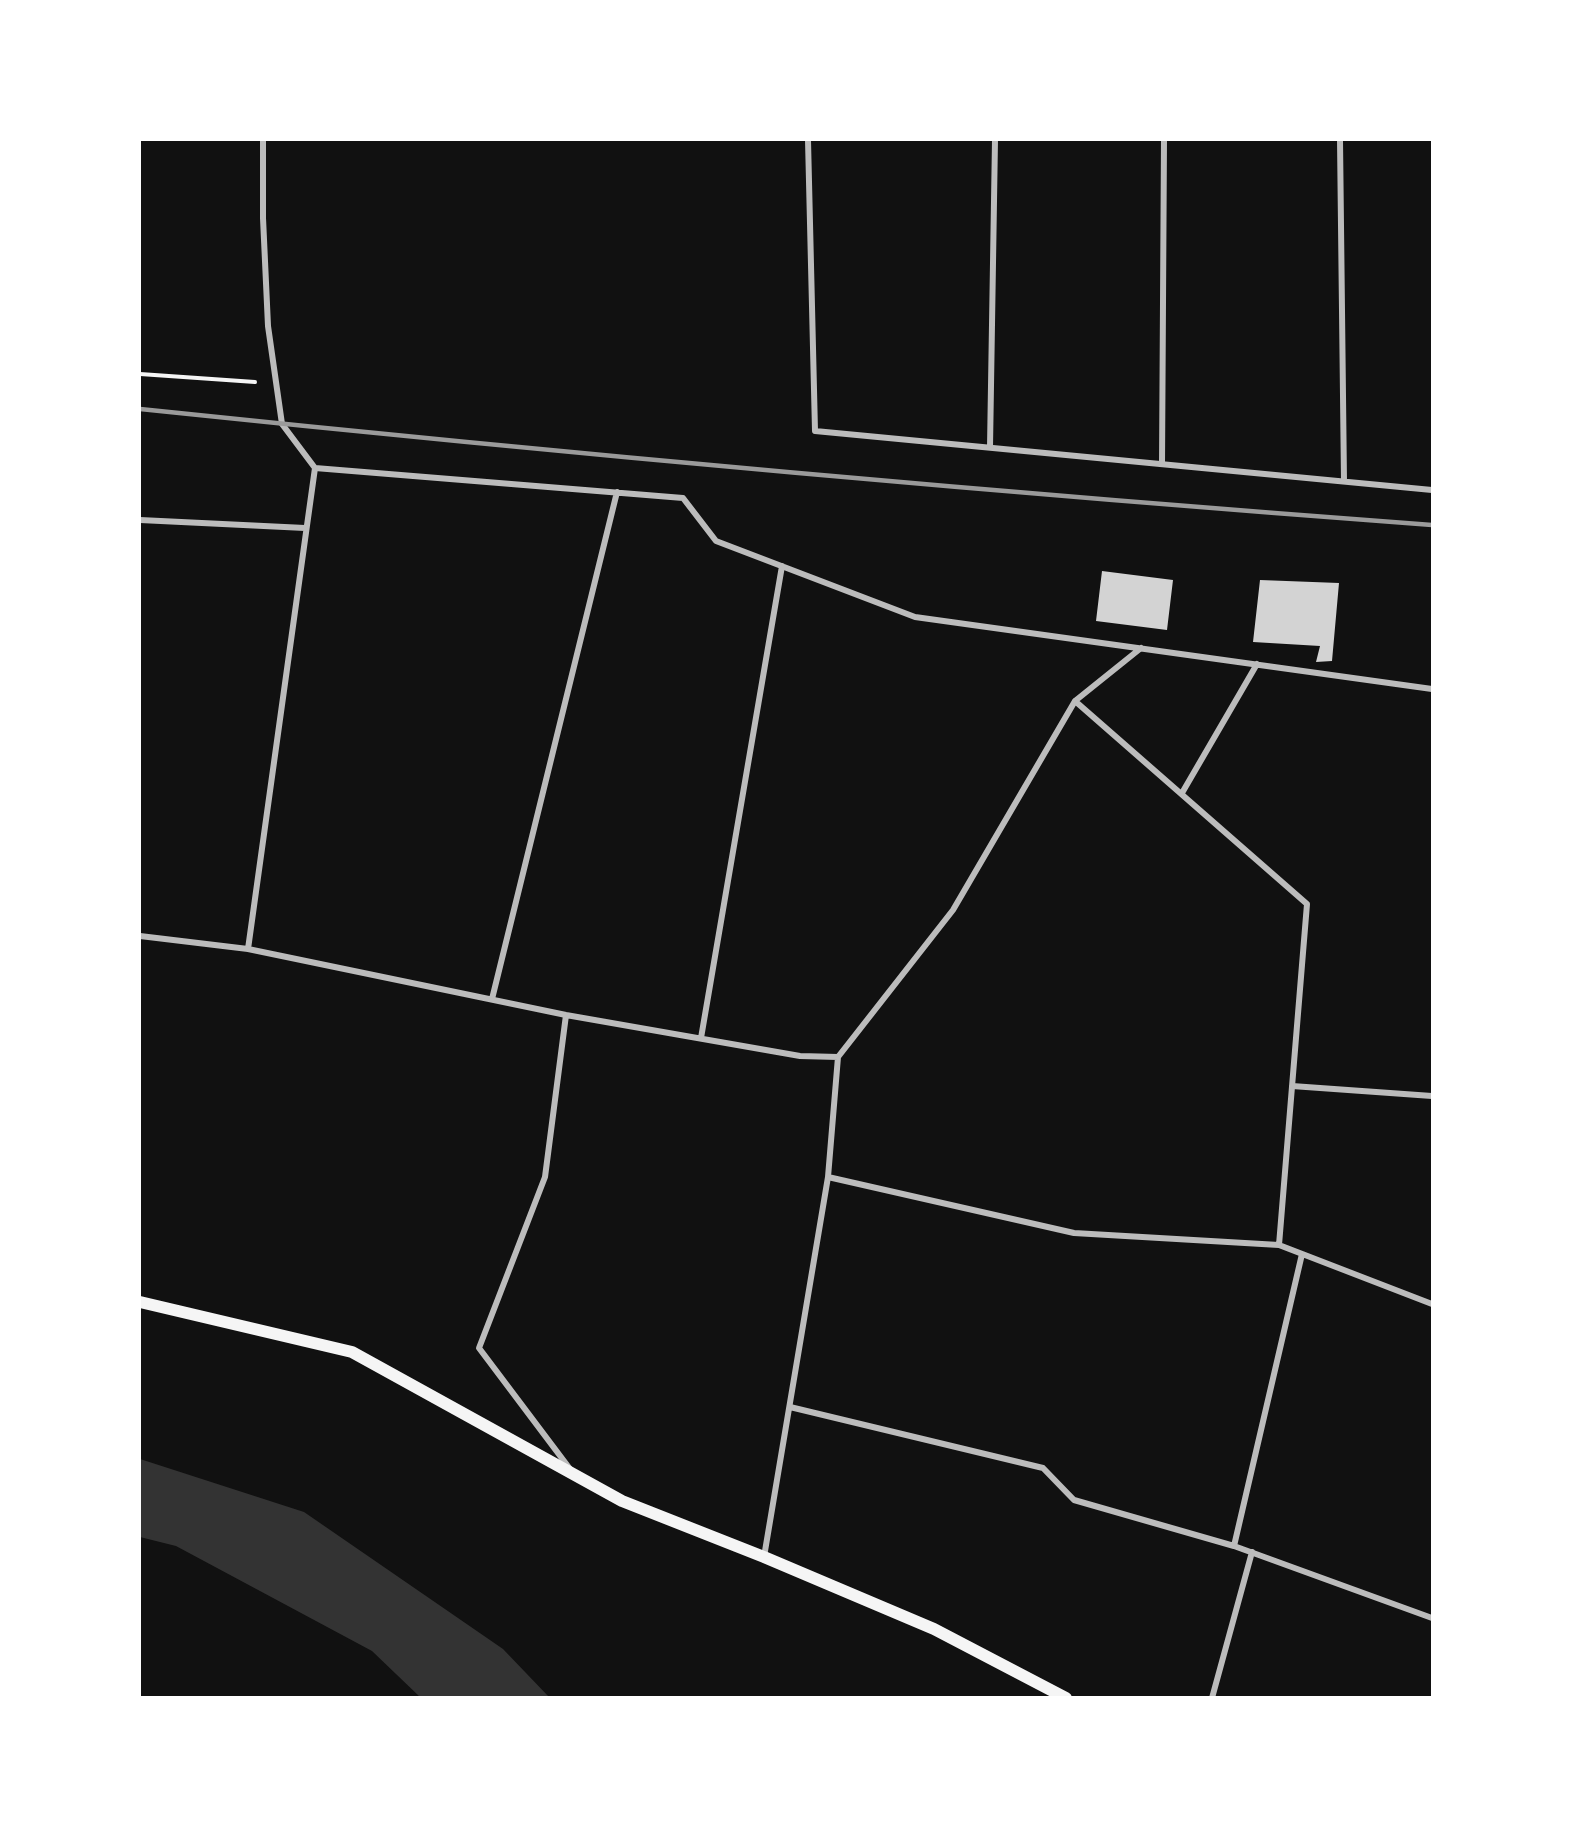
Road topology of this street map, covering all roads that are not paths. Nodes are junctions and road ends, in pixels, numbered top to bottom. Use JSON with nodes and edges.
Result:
{"nodes":[{"id":1,"x":263,"y":140,"type":"edge"},
{"id":2,"x":808,"y":140,"type":"edge"},
{"id":3,"x":995,"y":140,"type":"edge"},
{"id":4,"x":1164,"y":140,"type":"edge"},
{"id":5,"x":1340,"y":140,"type":"edge"},
{"id":6,"x":990,"y":447,"type":"junction"},
{"id":7,"x":1162,"y":464,"type":"junction"},
{"id":8,"x":315,"y":468,"type":"junction"},
{"id":9,"x":1344,"y":481,"type":"junction"},
{"id":10,"x":1432,"y":490,"type":"edge"},
{"id":11,"x":617,"y":492,"type":"junction"},
{"id":12,"x":140,"y":520,"type":"edge"},
{"id":13,"x":305,"y":528,"type":"junction"},
{"id":14,"x":782,"y":566,"type":"junction"},
{"id":15,"x":1142,"y":648,"type":"junction"},
{"id":16,"x":1257,"y":664,"type":"junction"},
{"id":17,"x":1432,"y":689,"type":"edge"},
{"id":18,"x":1075,"y":701,"type":"junction"},
{"id":19,"x":1182,"y":793,"type":"junction"},
{"id":20,"x":140,"y":936,"type":"edge"},
{"id":21,"x":248,"y":949,"type":"junction"},
{"id":22,"x":492,"y":999,"type":"junction"},
{"id":23,"x":566,"y":1014,"type":"junction"},
{"id":24,"x":701,"y":1038,"type":"junction"},
{"id":25,"x":838,"y":1057,"type":"junction"},
{"id":26,"x":1292,"y":1086,"type":"junction"},
{"id":27,"x":1432,"y":1096,"type":"edge"},
{"id":28,"x":828,"y":1177,"type":"junction"},
{"id":29,"x":1279,"y":1245,"type":"junction"},
{"id":30,"x":1302,"y":1254,"type":"junction"},
{"id":31,"x":140,"y":1302,"type":"edge"},
{"id":32,"x":1432,"y":1304,"type":"edge"},
{"id":33,"x":789,"y":1407,"type":"junction"},
{"id":34,"x":574,"y":1475,"type":"junction"},
{"id":35,"x":1234,"y":1546,"type":"junction"},
{"id":36,"x":1252,"y":1552,"type":"junction"},
{"id":37,"x":764,"y":1557,"type":"junction"},
{"id":38,"x":1432,"y":1618,"type":"edge"},
{"id":39,"x":1066,"y":1698,"type":"edge"},
{"id":40,"x":1212,"y":1698,"type":"edge"}],
"edges":[{"from":1,"to":8,"type":"street"},
{"from":2,"to":6,"type":"street"},
{"from":3,"to":6,"type":"street"},
{"from":4,"to":7,"type":"street"},
{"from":5,"to":9,"type":"street"},
{"from":6,"to":7,"type":"street"},
{"from":7,"to":9,"type":"street"},
{"from":8,"to":11,"type":"street"},
{"from":8,"to":13,"type":"street"},
{"from":9,"to":10,"type":"street"},
{"from":11,"to":14,"type":"street"},
{"from":11,"to":22,"type":"street"},
{"from":12,"to":13,"type":"street"},
{"from":13,"to":21,"type":"street"},
{"from":14,"to":15,"type":"street"},
{"from":14,"to":24,"type":"street"},
{"from":15,"to":16,"type":"street"},
{"from":15,"to":18,"type":"street"},
{"from":16,"to":17,"type":"street"},
{"from":16,"to":19,"type":"street"},
{"from":18,"to":19,"type":"street"},
{"from":18,"to":25,"type":"street"},
{"from":19,"to":26,"type":"street"},
{"from":20,"to":21,"type":"street"},
{"from":21,"to":22,"type":"street"},
{"from":22,"to":23,"type":"street"},
{"from":23,"to":24,"type":"street"},
{"from":23,"to":34,"type":"street"},
{"from":24,"to":25,"type":"street"},
{"from":25,"to":28,"type":"street"},
{"from":26,"to":27,"type":"street"},
{"from":26,"to":29,"type":"street"},
{"from":28,"to":29,"type":"street"},
{"from":28,"to":33,"type":"street"},
{"from":29,"to":30,"type":"street"},
{"from":30,"to":32,"type":"street"},
{"from":30,"to":35,"type":"street"},
{"from":31,"to":34,"type":"main road"},
{"from":33,"to":35,"type":"street"},
{"from":33,"to":37,"type":"street"},
{"from":34,"to":37,"type":"main road"},
{"from":35,"to":36,"type":"street"},
{"from":36,"to":38,"type":"street"},
{"from":36,"to":40,"type":"street"},
{"from":37,"to":39,"type":"main road"}]}
